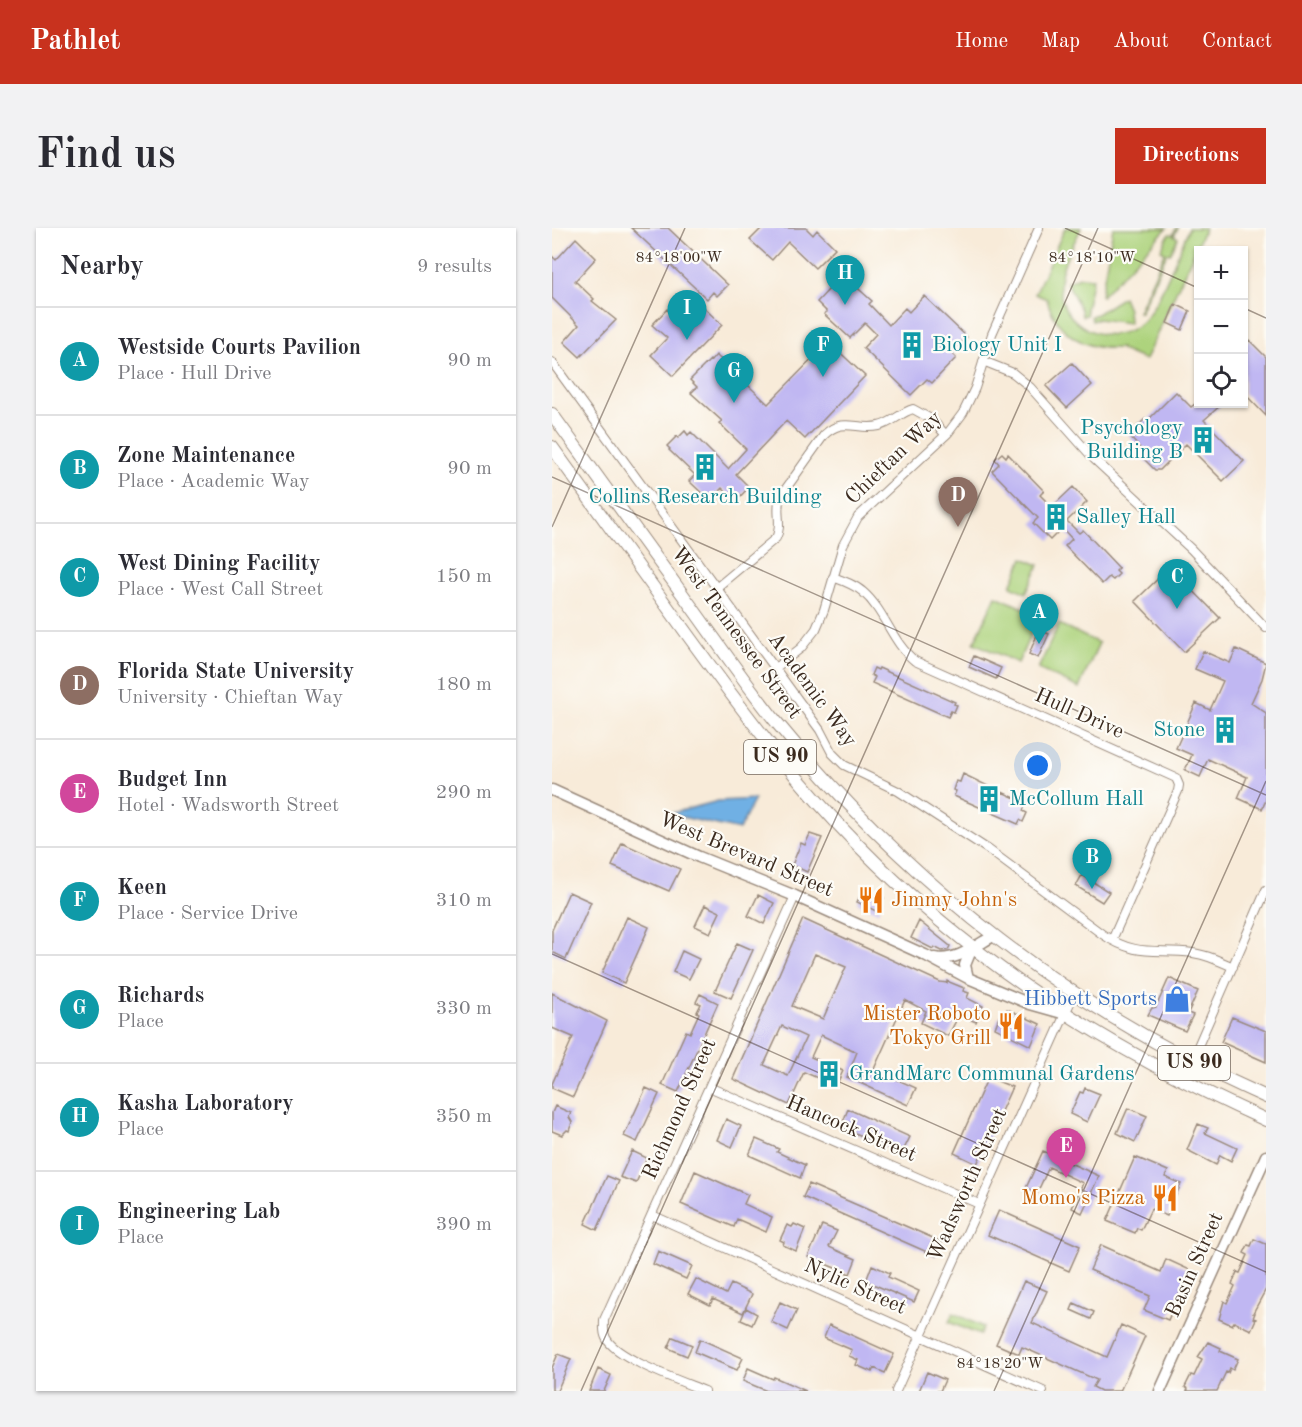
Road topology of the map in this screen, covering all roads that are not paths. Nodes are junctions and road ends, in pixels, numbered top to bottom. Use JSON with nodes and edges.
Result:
{"nodes":[{"id":1,"x":1039,"y":228,"type":"edge"},
{"id":2,"x":983,"y":361,"type":"junction"},
{"id":3,"x":552,"y":362,"type":"edge"},
{"id":4,"x":552,"y":414,"type":"edge"},
{"id":5,"x":946,"y":435,"type":"junction"},
{"id":6,"x":552,"y":447,"type":"edge"},
{"id":7,"x":833,"y":577,"type":"junction"},
{"id":8,"x":716,"y":588,"type":"junction"},
{"id":9,"x":1266,"y":628,"type":"edge"},
{"id":10,"x":774,"y":669,"type":"junction"},
{"id":11,"x":552,"y":790,"type":"edge"},
{"id":12,"x":1266,"y":890,"type":"edge"},
{"id":13,"x":795,"y":896,"type":"junction"},
{"id":14,"x":993,"y":936,"type":"junction"},
{"id":15,"x":1112,"y":940,"type":"junction"},
{"id":16,"x":972,"y":948,"type":"junction"},
{"id":17,"x":925,"y":955,"type":"junction"},
{"id":18,"x":1233,"y":967,"type":"junction"},
{"id":19,"x":968,"y":978,"type":"junction"},
{"id":20,"x":1074,"y":994,"type":"junction"},
{"id":21,"x":1065,"y":1014,"type":"junction"},
{"id":22,"x":1191,"y":1062,"type":"junction"},
{"id":23,"x":709,"y":1087,"type":"junction"},
{"id":24,"x":1266,"y":1097,"type":"edge"},
{"id":25,"x":1266,"y":1120,"type":"edge"},
{"id":26,"x":1266,"y":1156,"type":"edge"},
{"id":27,"x":979,"y":1204,"type":"junction"},
{"id":28,"x":652,"y":1215,"type":"junction"},
{"id":29,"x":920,"y":1336,"type":"junction"},
{"id":30,"x":705,"y":1391,"type":"edge"},
{"id":31,"x":896,"y":1391,"type":"edge"},
{"id":32,"x":1043,"y":1391,"type":"edge"},
{"id":33,"x":1160,"y":1391,"type":"edge"}],
"edges":[{"from":1,"to":2,"type":"street","name":"Chieftan Way"},
{"from":2,"to":5,"type":"street","name":"Chieftan Way"},
{"from":2,"to":9,"type":"street"},
{"from":3,"to":8,"type":"street","name":"Academic Way"},
{"from":4,"to":14,"type":"main road","name":"West Tennessee Street","number":"US 90"},
{"from":5,"to":7,"type":"street","name":"Chieftan Way"},
{"from":5,"to":8,"type":"street"},
{"from":6,"to":16,"type":"main road","name":"West Tennessee Street","number":"US 90"},
{"from":7,"to":10,"type":"street","name":"Chieftan Way"},
{"from":7,"to":15,"type":"street","name":"Hull Drive"},
{"from":8,"to":10,"type":"street","name":"Academic Way"},
{"from":10,"to":15,"type":"street","name":"Academic Way"},
{"from":11,"to":13,"type":"street","name":"West Brevard Street"},
{"from":12,"to":18,"type":"street"},
{"from":13,"to":17,"type":"street","name":"West Brevard Street"},
{"from":13,"to":23,"type":"street","name":"Richmond Street"},
{"from":14,"to":16,"type":"street","name":"West Brevard Street"},
{"from":14,"to":20,"type":"main road","name":"West Tennessee Street","number":"US 90"},
{"from":15,"to":18,"type":"street","name":"Academic Way"},
{"from":16,"to":17,"type":"street","name":"West Brevard Street"},
{"from":16,"to":19,"type":"street"},
{"from":16,"to":21,"type":"main road","name":"West Tennessee Street","number":"US 90"},
{"from":17,"to":19,"type":"street","name":"West Brevard Street"},
{"from":18,"to":22,"type":"street"},
{"from":19,"to":21,"type":"street","name":"West Brevard Street"},
{"from":20,"to":21,"type":"street","name":"Wadsworth Street"},
{"from":20,"to":22,"type":"main road","name":"West Tennessee Street","number":"US 90"},
{"from":21,"to":25,"type":"main road","name":"West Tennessee Street","number":"US 90"},
{"from":21,"to":27,"type":"street","name":"Wadsworth Street"},
{"from":22,"to":24,"type":"main road","name":"West Tennessee Street","number":"US 90"},
{"from":23,"to":27,"type":"street","name":"Hancock Street"},
{"from":23,"to":28,"type":"street","name":"Richmond Street"},
{"from":26,"to":33,"type":"street","name":"Basin Street"},
{"from":27,"to":29,"type":"street","name":"Wadsworth Street"},
{"from":28,"to":29,"type":"street","name":"Nylic Street"},
{"from":28,"to":30,"type":"street","name":"Richmond Street"},
{"from":29,"to":31,"type":"street","name":"Wadsworth Street"},
{"from":29,"to":32,"type":"street","name":"Nylic Street"}]}
